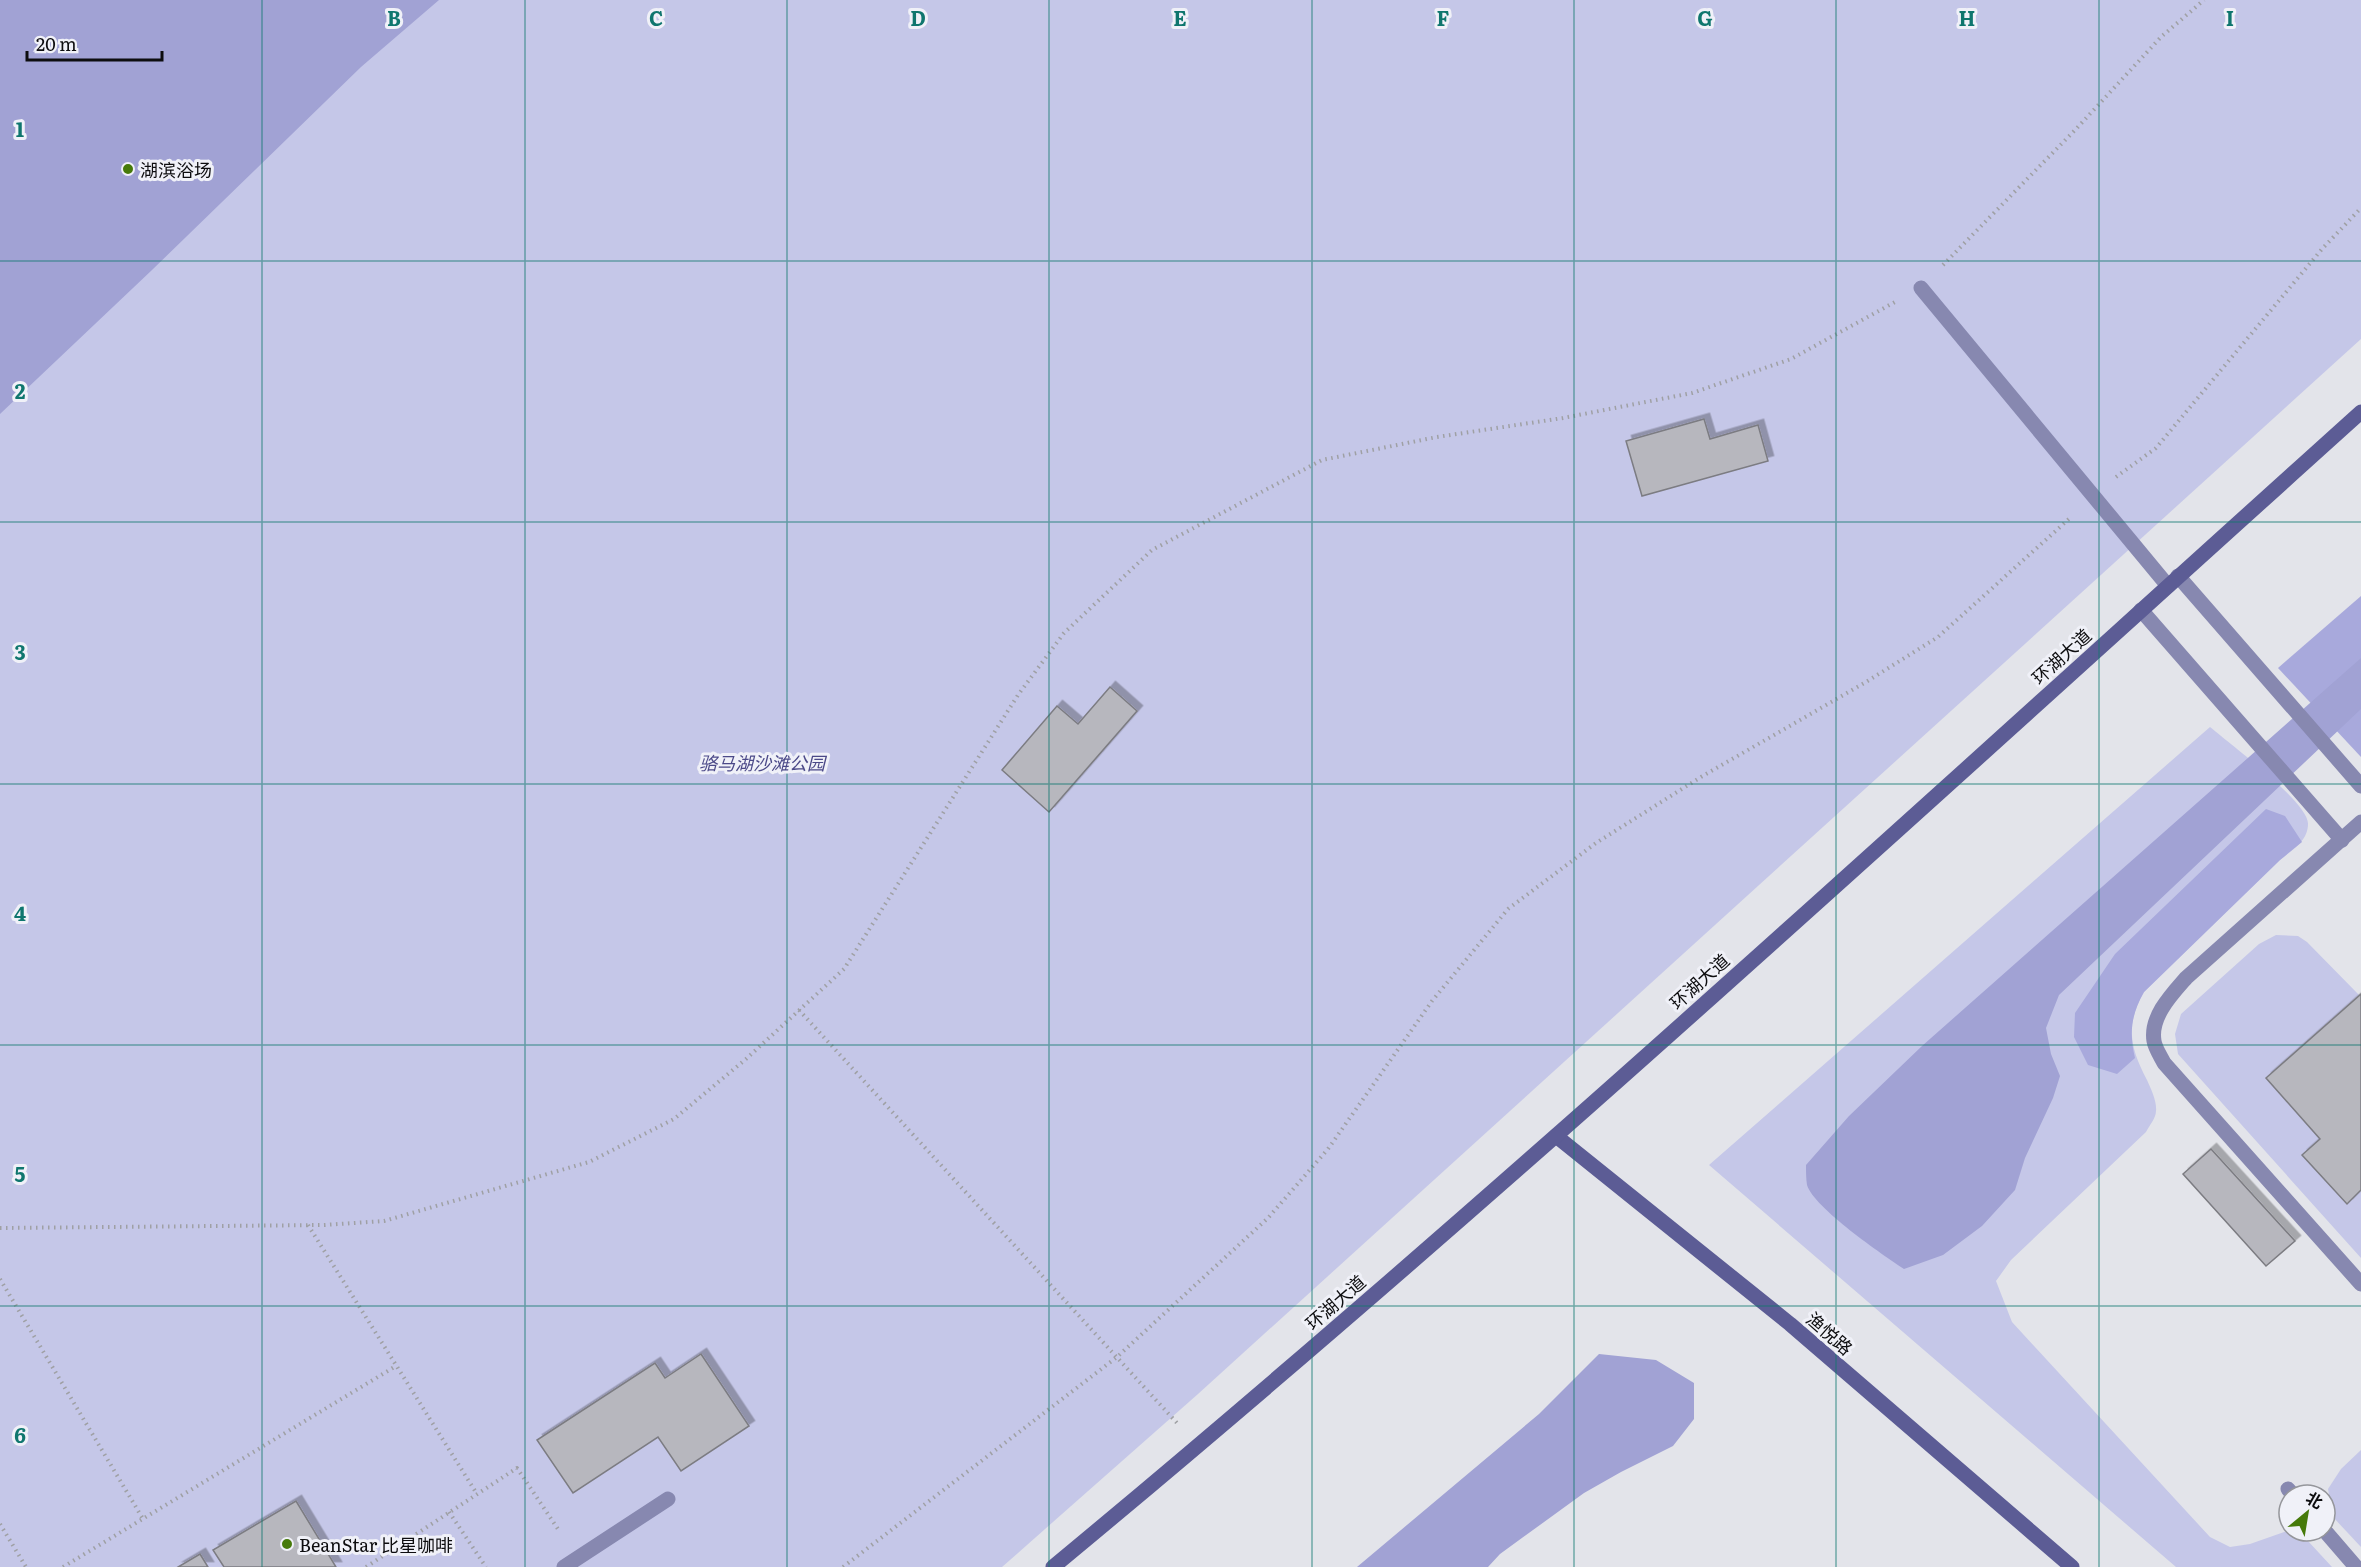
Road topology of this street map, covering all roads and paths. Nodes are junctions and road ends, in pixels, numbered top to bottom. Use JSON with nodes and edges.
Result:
{"nodes":[{"id":1,"x":2204,"y":0,"type":"edge"},
{"id":2,"x":2361,"y":208,"type":"edge"},
{"id":3,"x":1921,"y":288,"type":"junction"},
{"id":4,"x":2361,"y":412,"type":"edge"},
{"id":5,"x":2094,"y":496,"type":"junction"},
{"id":6,"x":2173,"y":581,"type":"junction"},
{"id":7,"x":2140,"y":610,"type":"junction"},
{"id":8,"x":2361,"y":786,"type":"edge"},
{"id":9,"x":2361,"y":822,"type":"edge"},
{"id":10,"x":2342,"y":840,"type":"junction"},
{"id":11,"x":799,"y":1010,"type":"junction"},
{"id":12,"x":1556,"y":1136,"type":"junction"},
{"id":13,"x":308,"y":1225,"type":"junction"},
{"id":14,"x":0,"y":1228,"type":"edge"},
{"id":15,"x":0,"y":1279,"type":"edge"},
{"id":16,"x":2361,"y":1284,"type":"edge"},
{"id":17,"x":1117,"y":1357,"type":"junction"},
{"id":18,"x":396,"y":1366,"type":"junction"},
{"id":19,"x":1199,"y":1446,"type":"junction"},
{"id":20,"x":477,"y":1494,"type":"junction"},
{"id":21,"x":668,"y":1498,"type":"dead end"},
{"id":22,"x":450,"y":1512,"type":"junction"},
{"id":23,"x":143,"y":1519,"type":"junction"},
{"id":24,"x":0,"y":1524,"type":"edge"},
{"id":25,"x":2335,"y":1543,"type":"edge"},
{"id":26,"x":577,"y":1558,"type":"junction"},
{"id":27,"x":26,"y":1567,"type":"edge"},
{"id":28,"x":63,"y":1567,"type":"edge"},
{"id":29,"x":366,"y":1567,"type":"edge"},
{"id":30,"x":486,"y":1567,"type":"edge"},
{"id":31,"x":564,"y":1567,"type":"edge"},
{"id":32,"x":843,"y":1567,"type":"edge"},
{"id":33,"x":1053,"y":1567,"type":"edge"},
{"id":34,"x":2072,"y":1567,"type":"edge"},
{"id":35,"x":2356,"y":1567,"type":"edge"}],
"edges":[{"from":1,"to":3,"type":"path"},
{"from":2,"to":5,"type":"path"},
{"from":3,"to":5,"type":"lane"},
{"from":3,"to":11,"type":"path"},
{"from":4,"to":6,"type":"main road","name":"环湖大道"},
{"from":5,"to":6,"type":"lane"},
{"from":5,"to":17,"type":"path"},
{"from":6,"to":7,"type":"main road","name":"环湖大道"},
{"from":6,"to":8,"type":"lane"},
{"from":7,"to":10,"type":"lane"},
{"from":7,"to":12,"type":"main road","name":"环湖大道"},
{"from":9,"to":10,"type":"lane"},
{"from":10,"to":16,"type":"lane"},
{"from":11,"to":13,"type":"path"},
{"from":11,"to":17,"type":"path"},
{"from":12,"to":19,"type":"main road","name":"环湖大道"},
{"from":12,"to":34,"type":"main road","name":"渔悦路"},
{"from":13,"to":14,"type":"path"},
{"from":13,"to":18,"type":"path"},
{"from":15,"to":23,"type":"path"},
{"from":17,"to":19,"type":"path"},
{"from":17,"to":32,"type":"path"},
{"from":18,"to":20,"type":"path"},
{"from":18,"to":23,"type":"path"},
{"from":19,"to":33,"type":"main road","name":"环湖大道"},
{"from":20,"to":22,"type":"path"},
{"from":20,"to":26,"type":"path"},
{"from":21,"to":26,"type":"lane"},
{"from":22,"to":29,"type":"path"},
{"from":22,"to":30,"type":"path"},
{"from":23,"to":28,"type":"path"},
{"from":24,"to":27,"type":"path"},
{"from":25,"to":35,"type":"lane"},
{"from":26,"to":31,"type":"lane"}]}
